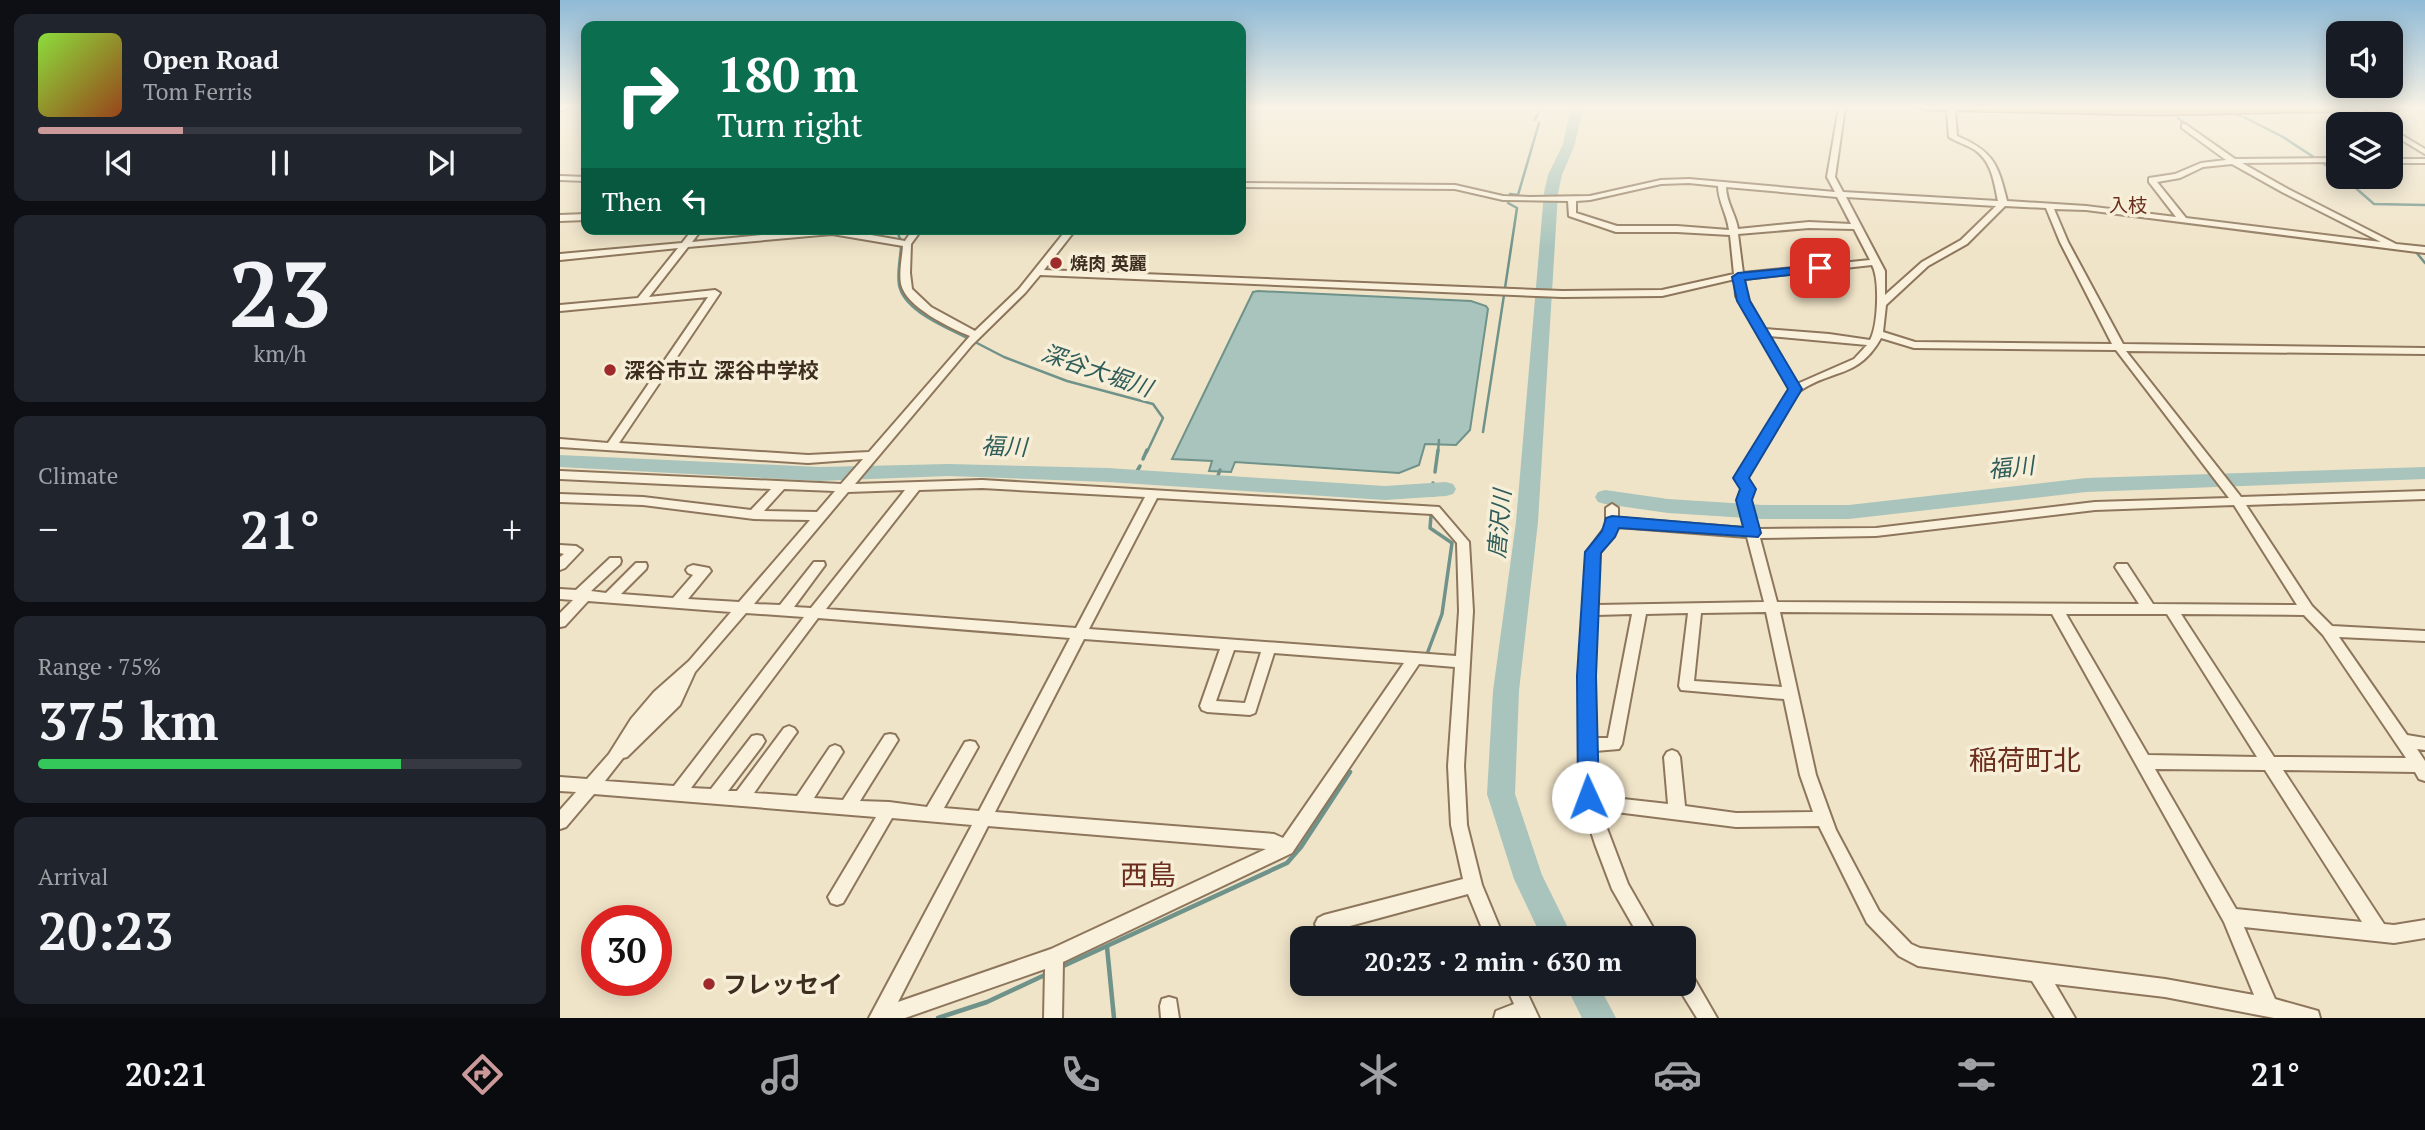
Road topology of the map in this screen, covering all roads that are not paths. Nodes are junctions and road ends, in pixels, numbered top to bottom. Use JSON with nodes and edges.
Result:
{"nodes":[{"id":1,"x":1835,"y":155,"type":"edge"},
{"id":2,"x":1984,"y":155,"type":"edge"},
{"id":3,"x":2223,"y":155,"type":"edge"},
{"id":4,"x":2326,"y":160,"type":"edge"},
{"id":5,"x":2234,"y":161,"type":"junction"},
{"id":6,"x":2403,"y":161,"type":"edge"},
{"id":7,"x":2425,"y":161,"type":"edge"},
{"id":8,"x":581,"y":177,"type":"edge"},
{"id":9,"x":560,"y":178,"type":"edge"},
{"id":10,"x":1722,"y":184,"type":"junction"},
{"id":11,"x":1246,"y":185,"type":"edge"},
{"id":12,"x":1838,"y":194,"type":"junction"},
{"id":13,"x":1533,"y":199,"type":"joint"},
{"id":14,"x":1571,"y":199,"type":"junction"},
{"id":15,"x":2003,"y":203,"type":"junction"},
{"id":16,"x":2049,"y":206,"type":"junction"},
{"id":17,"x":581,"y":217,"type":"edge"},
{"id":18,"x":560,"y":218,"type":"edge"},
{"id":19,"x":2184,"y":221,"type":"junction"},
{"id":20,"x":1858,"y":227,"type":"junction"},
{"id":21,"x":1733,"y":233,"type":"junction"},
{"id":22,"x":693,"y":235,"type":"edge"},
{"id":23,"x":801,"y":235,"type":"edge"},
{"id":24,"x":852,"y":235,"type":"edge"},
{"id":25,"x":914,"y":235,"type":"edge"},
{"id":26,"x":1067,"y":235,"type":"edge"},
{"id":27,"x":907,"y":244,"type":"junction"},
{"id":28,"x":684,"y":246,"type":"junction"},
{"id":29,"x":2398,"y":248,"type":"junction"},
{"id":30,"x":2425,"y":250,"type":"edge"},
{"id":31,"x":560,"y":257,"type":"edge"},
{"id":32,"x":1875,"y":262,"type":"junction"},
{"id":33,"x":1038,"y":272,"type":"junction"},
{"id":34,"x":1738,"y":277,"type":"junction"},
{"id":35,"x":1525,"y":293,"type":"joint"},
{"id":36,"x":1562,"y":294,"type":"joint"},
{"id":37,"x":641,"y":300,"type":"junction"},
{"id":38,"x":1881,"y":304,"type":"junction"},
{"id":39,"x":560,"y":308,"type":"edge"},
{"id":40,"x":1761,"y":332,"type":"junction"},
{"id":41,"x":976,"y":335,"type":"junction"},
{"id":42,"x":1875,"y":339,"type":"junction"},
{"id":43,"x":2120,"y":349,"type":"junction"},
{"id":44,"x":2425,"y":351,"type":"edge"},
{"id":45,"x":1795,"y":389,"type":"junction"},
{"id":46,"x":560,"y":443,"type":"edge"},
{"id":47,"x":611,"y":447,"type":"junction"},
{"id":48,"x":871,"y":457,"type":"junction"},
{"id":49,"x":560,"y":475,"type":"edge"},
{"id":50,"x":668,"y":480,"type":"junction"},
{"id":51,"x":916,"y":485,"type":"junction"},
{"id":52,"x":846,"y":486,"type":"junction"},
{"id":53,"x":779,"y":487,"type":"junction"},
{"id":54,"x":1152,"y":495,"type":"junction"},
{"id":55,"x":2425,"y":495,"type":"edge"},
{"id":56,"x":560,"y":498,"type":"edge"},
{"id":57,"x":2236,"y":500,"type":"junction"},
{"id":58,"x":652,"y":503,"type":"junction"},
{"id":59,"x":754,"y":515,"type":"junction"},
{"id":60,"x":820,"y":516,"type":"junction"},
{"id":61,"x":1752,"y":530,"type":"junction"},
{"id":62,"x":560,"y":549,"type":"edge"},
{"id":63,"x":615,"y":561,"type":"dead end"},
{"id":64,"x":560,"y":565,"type":"edge"},
{"id":65,"x":819,"y":565,"type":"dead end"},
{"id":66,"x":641,"y":566,"type":"dead end"},
{"id":67,"x":2122,"y":568,"type":"dead end"},
{"id":68,"x":693,"y":570,"type":"dead end"},
{"id":69,"x":560,"y":594,"type":"edge"},
{"id":70,"x":582,"y":596,"type":"junction"},
{"id":71,"x":609,"y":598,"type":"junction"},
{"id":72,"x":675,"y":604,"type":"junction"},
{"id":73,"x":1772,"y":607,"type":"junction"},
{"id":74,"x":1640,"y":608,"type":"junction"},
{"id":75,"x":1695,"y":608,"type":"junction"},
{"id":76,"x":741,"y":610,"type":"junction"},
{"id":77,"x":1592,"y":610,"type":"junction"},
{"id":78,"x":2057,"y":610,"type":"junction"},
{"id":79,"x":2150,"y":610,"type":"junction"},
{"id":80,"x":2171,"y":610,"type":"junction"},
{"id":81,"x":2307,"y":610,"type":"junction"},
{"id":82,"x":783,"y":611,"type":"junction"},
{"id":83,"x":814,"y":614,"type":"junction"},
{"id":84,"x":560,"y":622,"type":"edge"},
{"id":85,"x":2328,"y":631,"type":"junction"},
{"id":86,"x":1081,"y":632,"type":"junction"},
{"id":87,"x":2425,"y":636,"type":"edge"},
{"id":88,"x":1229,"y":645,"type":"junction"},
{"id":89,"x":1269,"y":648,"type":"junction"},
{"id":90,"x":1415,"y":658,"type":"junction"},
{"id":91,"x":1464,"y":662,"type":"junction"},
{"id":92,"x":1790,"y":694,"type":"junction"},
{"id":93,"x":789,"y":732,"type":"dead end"},
{"id":94,"x":890,"y":740,"type":"dead end"},
{"id":95,"x":757,"y":741,"type":"dead end"},
{"id":96,"x":2402,"y":741,"type":"junction"},
{"id":97,"x":2425,"y":744,"type":"edge"},
{"id":98,"x":1587,"y":745,"type":"junction"},
{"id":99,"x":970,"y":747,"type":"dead end"},
{"id":100,"x":835,"y":752,"type":"dead end"},
{"id":101,"x":1672,"y":757,"type":"dead end"},
{"id":102,"x":614,"y":759,"type":"joint"},
{"id":103,"x":2143,"y":762,"type":"junction"},
{"id":104,"x":2272,"y":763,"type":"junction"},
{"id":105,"x":2422,"y":769,"type":"edge"},
{"id":106,"x":560,"y":784,"type":"edge"},
{"id":107,"x":592,"y":786,"type":"junction"},
{"id":108,"x":678,"y":793,"type":"junction"},
{"id":109,"x":715,"y":796,"type":"junction"},
{"id":110,"x":741,"y":798,"type":"junction"},
{"id":111,"x":1590,"y":802,"type":"junction"},
{"id":112,"x":802,"y":803,"type":"junction"},
{"id":113,"x":848,"y":806,"type":"junction"},
{"id":114,"x":889,"y":809,"type":"junction"},
{"id":115,"x":1677,"y":812,"type":"junction"},
{"id":116,"x":932,"y":813,"type":"junction"},
{"id":117,"x":985,"y":817,"type":"junction"},
{"id":118,"x":1824,"y":819,"type":"junction"},
{"id":119,"x":560,"y":822,"type":"edge"},
{"id":120,"x":1286,"y":848,"type":"junction"},
{"id":121,"x":1473,"y":885,"type":"junction"},
{"id":122,"x":837,"y":897,"type":"dead end"},
{"id":123,"x":2231,"y":917,"type":"junction"},
{"id":124,"x":1324,"y":924,"type":"dead end"},
{"id":125,"x":1490,"y":926,"type":"edge"},
{"id":126,"x":1643,"y":926,"type":"edge"},
{"id":127,"x":2425,"y":929,"type":"edge"},
{"id":128,"x":2379,"y":933,"type":"junction"},
{"id":129,"x":1054,"y":957,"type":"junction"},
{"id":130,"x":2038,"y":972,"type":"junction"},
{"id":131,"x":1519,"y":996,"type":"edge"},
{"id":132,"x":1694,"y":996,"type":"edge"},
{"id":133,"x":2268,"y":1006,"type":"junction"},
{"id":134,"x":1527,"y":1013,"type":"edge"},
{"id":135,"x":879,"y":1018,"type":"edge"},
{"id":136,"x":1053,"y":1018,"type":"edge"},
{"id":137,"x":1503,"y":1018,"type":"edge"},
{"id":138,"x":1708,"y":1018,"type":"edge"},
{"id":139,"x":2066,"y":1018,"type":"edge"},
{"id":140,"x":2311,"y":1018,"type":"edge"}],
"edges":[{"from":1,"to":12,"type":"street"},
{"from":2,"to":15,"type":"street"},
{"from":3,"to":5,"type":"street"},
{"from":4,"to":5,"type":"street"},
{"from":5,"to":19,"type":"street"},
{"from":5,"to":29,"type":"street"},
{"from":6,"to":7,"type":"street"},
{"from":8,"to":9,"type":"street"},
{"from":10,"to":12,"type":"street"},
{"from":10,"to":14,"type":"street"},
{"from":10,"to":21,"type":"street"},
{"from":11,"to":13,"type":"street"},
{"from":12,"to":15,"type":"street"},
{"from":12,"to":20,"type":"street"},
{"from":13,"to":14,"type":"street"},
{"from":14,"to":21,"type":"street"},
{"from":15,"to":16,"type":"street"},
{"from":15,"to":38,"type":"street"},
{"from":16,"to":19,"type":"street"},
{"from":16,"to":43,"type":"street"},
{"from":17,"to":18,"type":"street"},
{"from":19,"to":29,"type":"street"},
{"from":20,"to":21,"type":"street"},
{"from":20,"to":32,"type":"street"},
{"from":21,"to":34,"type":"street"},
{"from":22,"to":28,"type":"street"},
{"from":23,"to":28,"type":"street"},
{"from":24,"to":27,"type":"street"},
{"from":25,"to":27,"type":"street"},
{"from":26,"to":33,"type":"street"},
{"from":27,"to":41,"type":"street"},
{"from":28,"to":31,"type":"street"},
{"from":28,"to":37,"type":"street"},
{"from":29,"to":30,"type":"street"},
{"from":32,"to":34,"type":"street"},
{"from":32,"to":38,"type":"street"},
{"from":33,"to":35,"type":"street"},
{"from":33,"to":41,"type":"street"},
{"from":34,"to":36,"type":"street"},
{"from":34,"to":40,"type":"street"},
{"from":35,"to":36,"type":"street"},
{"from":37,"to":39,"type":"street"},
{"from":37,"to":47,"type":"street"},
{"from":38,"to":42,"type":"street"},
{"from":40,"to":42,"type":"street"},
{"from":40,"to":45,"type":"street"},
{"from":41,"to":48,"type":"street"},
{"from":42,"to":43,"type":"street"},
{"from":42,"to":45,"type":"street"},
{"from":43,"to":44,"type":"street"},
{"from":43,"to":57,"type":"street"},
{"from":45,"to":61,"type":"street"},
{"from":46,"to":47,"type":"street"},
{"from":47,"to":48,"type":"street"},
{"from":48,"to":52,"type":"street"},
{"from":49,"to":50,"type":"street"},
{"from":50,"to":53,"type":"street"},
{"from":50,"to":58,"type":"street"},
{"from":51,"to":52,"type":"street"},
{"from":51,"to":54,"type":"street"},
{"from":51,"to":83,"type":"street"},
{"from":52,"to":53,"type":"street"},
{"from":52,"to":60,"type":"street"},
{"from":53,"to":59,"type":"street"},
{"from":54,"to":86,"type":"street"},
{"from":54,"to":91,"type":"street"},
{"from":55,"to":57,"type":"street"},
{"from":56,"to":58,"type":"street"},
{"from":57,"to":61,"type":"street"},
{"from":57,"to":81,"type":"street"},
{"from":58,"to":59,"type":"street"},
{"from":59,"to":60,"type":"street"},
{"from":60,"to":76,"type":"street"},
{"from":61,"to":73,"type":"street"},
{"from":61,"to":77,"type":"street"},
{"from":62,"to":64,"type":"street"},
{"from":63,"to":70,"type":"street"},
{"from":65,"to":82,"type":"street"},
{"from":66,"to":71,"type":"street"},
{"from":67,"to":79,"type":"street"},
{"from":68,"to":72,"type":"street"},
{"from":69,"to":70,"type":"street"},
{"from":70,"to":71,"type":"street"},
{"from":70,"to":84,"type":"street"},
{"from":71,"to":72,"type":"street"},
{"from":72,"to":76,"type":"street"},
{"from":73,"to":75,"type":"street"},
{"from":73,"to":78,"type":"street"},
{"from":73,"to":92,"type":"street"},
{"from":74,"to":75,"type":"street"},
{"from":74,"to":77,"type":"street"},
{"from":74,"to":98,"type":"street"},
{"from":75,"to":92,"type":"street"},
{"from":76,"to":82,"type":"street"},
{"from":76,"to":102,"type":"street"},
{"from":77,"to":98,"type":"street"},
{"from":78,"to":79,"type":"street"},
{"from":78,"to":103,"type":"street"},
{"from":79,"to":80,"type":"street"},
{"from":80,"to":81,"type":"street"},
{"from":80,"to":104,"type":"street"},
{"from":81,"to":85,"type":"street"},
{"from":82,"to":83,"type":"street"},
{"from":83,"to":86,"type":"street"},
{"from":83,"to":108,"type":"street"},
{"from":85,"to":87,"type":"street"},
{"from":85,"to":96,"type":"street"},
{"from":86,"to":88,"type":"street"},
{"from":86,"to":117,"type":"street"},
{"from":88,"to":89,"type":"street"},
{"from":88,"to":89,"type":"street"},
{"from":89,"to":90,"type":"street"},
{"from":90,"to":91,"type":"street"},
{"from":90,"to":120,"type":"street"},
{"from":91,"to":121,"type":"street"},
{"from":92,"to":118,"type":"street"},
{"from":93,"to":110,"type":"street"},
{"from":94,"to":113,"type":"street"},
{"from":95,"to":109,"type":"street"},
{"from":96,"to":97,"type":"street"},
{"from":96,"to":105,"type":"street"},
{"from":98,"to":111,"type":"street"},
{"from":99,"to":116,"type":"street"},
{"from":100,"to":112,"type":"street"},
{"from":101,"to":115,"type":"street"},
{"from":102,"to":107,"type":"street"},
{"from":103,"to":104,"type":"street"},
{"from":103,"to":123,"type":"street"},
{"from":104,"to":105,"type":"street"},
{"from":104,"to":128,"type":"street"},
{"from":106,"to":107,"type":"street"},
{"from":107,"to":108,"type":"street"},
{"from":107,"to":119,"type":"street"},
{"from":108,"to":109,"type":"street"},
{"from":109,"to":110,"type":"street"},
{"from":110,"to":112,"type":"street"},
{"from":111,"to":115,"type":"street"},
{"from":111,"to":126,"type":"street"},
{"from":112,"to":113,"type":"street"},
{"from":113,"to":114,"type":"street"},
{"from":114,"to":116,"type":"street"},
{"from":114,"to":122,"type":"street"},
{"from":115,"to":118,"type":"street"},
{"from":116,"to":117,"type":"street"},
{"from":117,"to":120,"type":"street"},
{"from":117,"to":135,"type":"street"},
{"from":118,"to":130,"type":"street"},
{"from":120,"to":129,"type":"street"},
{"from":121,"to":124,"type":"street"},
{"from":121,"to":125,"type":"street"},
{"from":123,"to":128,"type":"street"},
{"from":123,"to":133,"type":"street"},
{"from":127,"to":128,"type":"street"},
{"from":129,"to":135,"type":"street"},
{"from":129,"to":136,"type":"street"},
{"from":130,"to":133,"type":"street"},
{"from":130,"to":139,"type":"street"},
{"from":131,"to":134,"type":"street"},
{"from":132,"to":138,"type":"street"},
{"from":133,"to":140,"type":"street"},
{"from":134,"to":137,"type":"street"}]}
